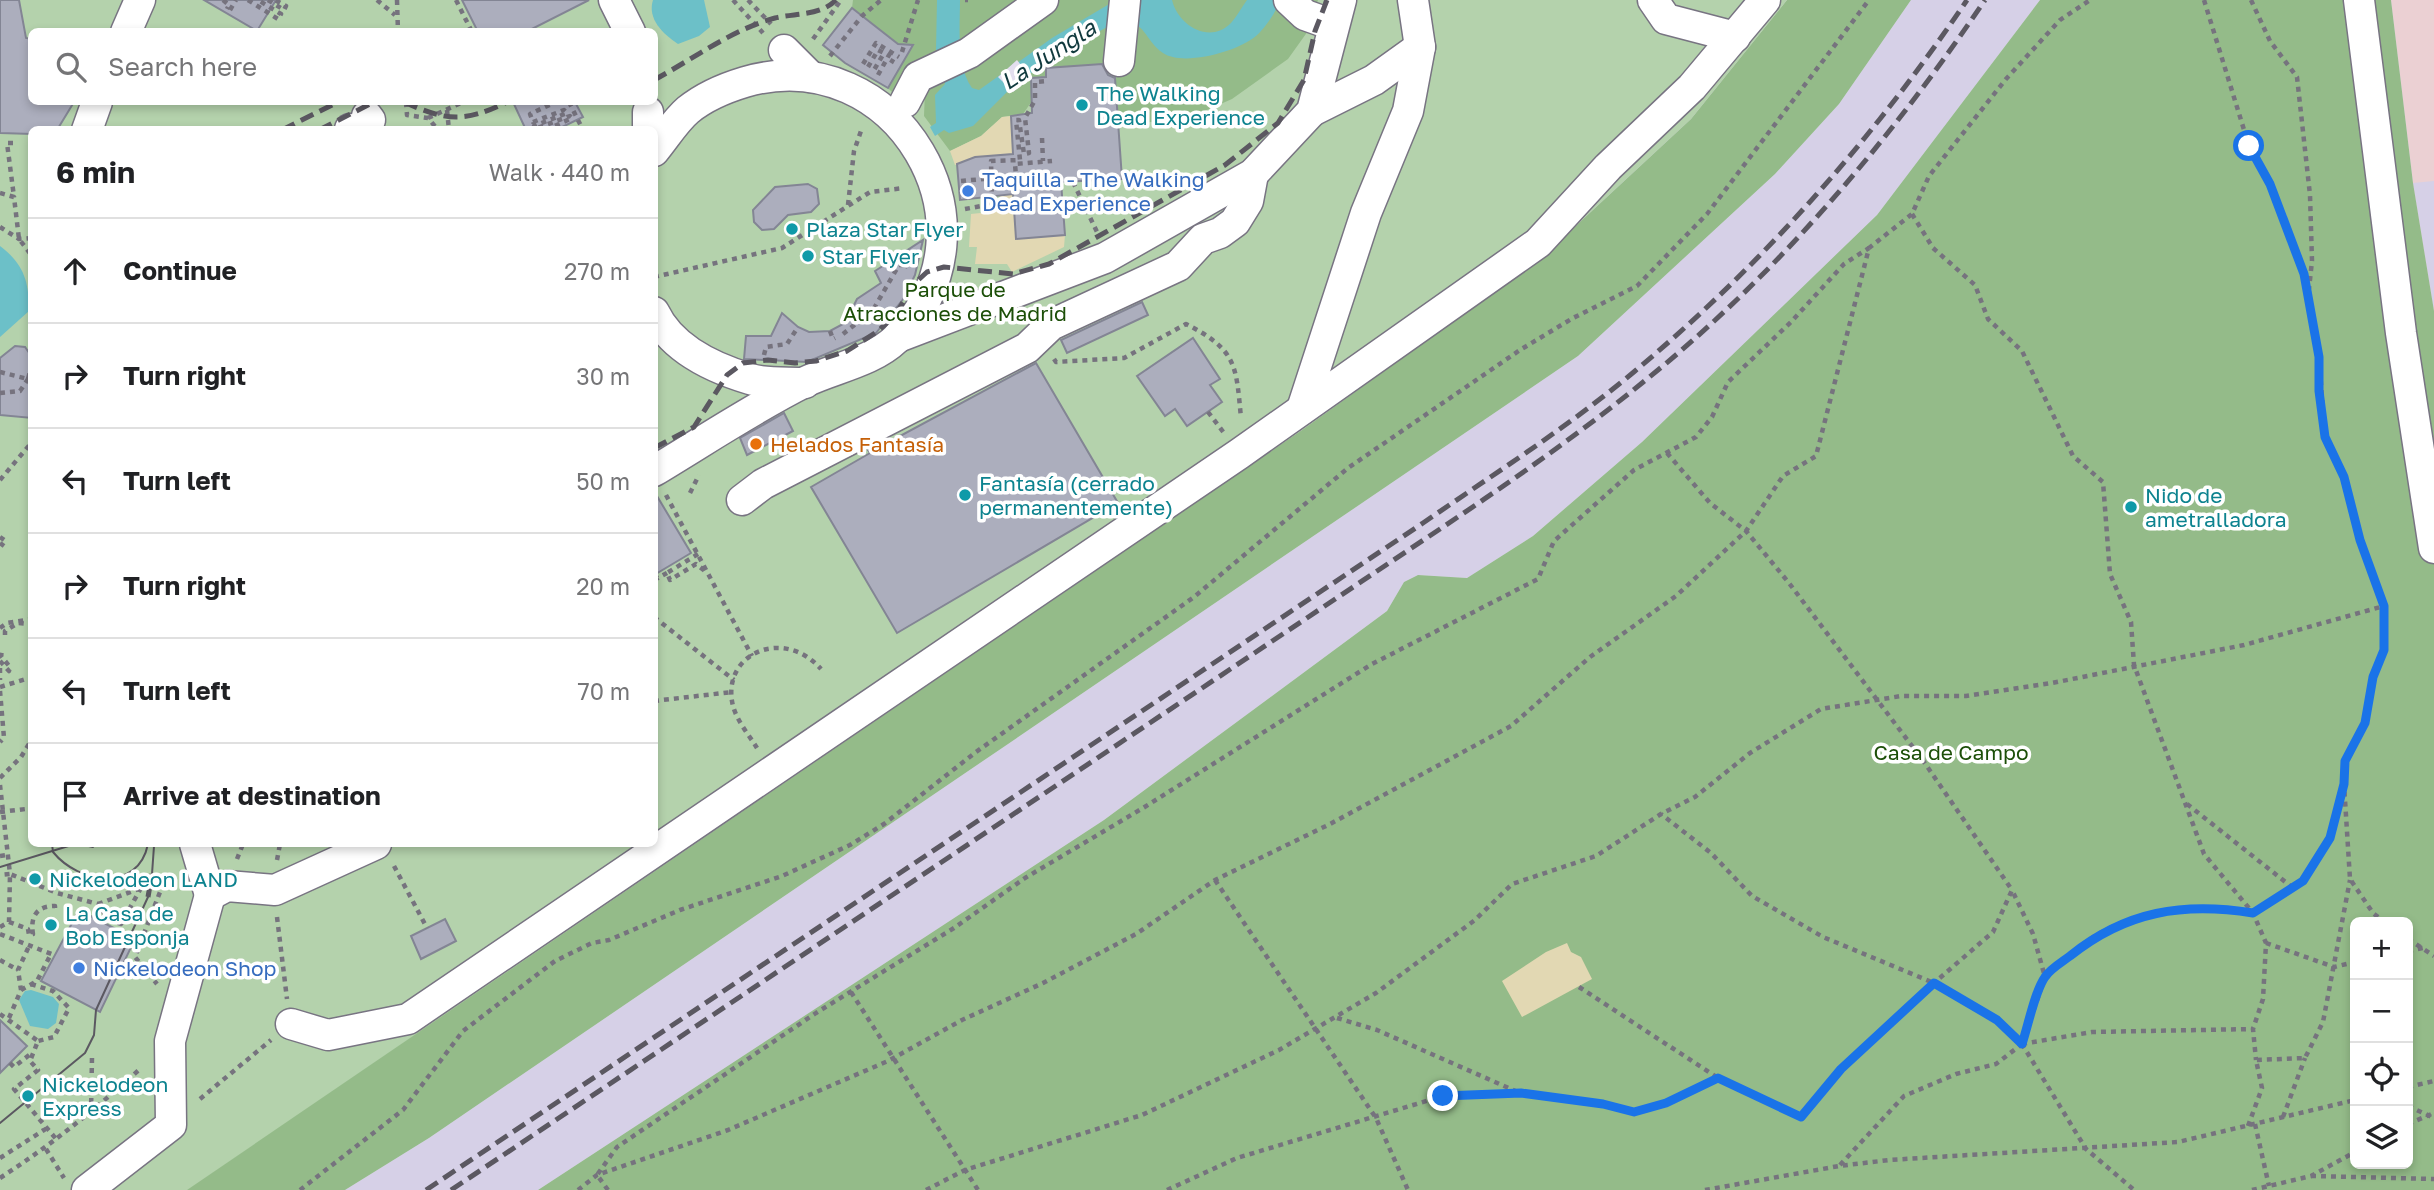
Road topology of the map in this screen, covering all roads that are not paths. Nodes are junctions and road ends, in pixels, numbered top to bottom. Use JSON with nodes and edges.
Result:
{"nodes":[{"id":1,"x":140,"y":0,"type":"edge"},
{"id":2,"x":614,"y":0,"type":"edge"},
{"id":3,"x":1044,"y":0,"type":"edge"},
{"id":4,"x":1289,"y":0,"type":"edge"},
{"id":5,"x":1413,"y":0,"type":"edge"},
{"id":6,"x":1653,"y":0,"type":"edge"},
{"id":7,"x":1765,"y":0,"type":"edge"},
{"id":8,"x":2359,"y":0,"type":"edge"},
{"id":9,"x":1122,"y":10,"type":"edge"},
{"id":10,"x":1337,"y":13,"type":"edge"},
{"id":11,"x":128,"y":28,"type":"edge"},
{"id":12,"x":628,"y":28,"type":"edge"},
{"id":13,"x":1735,"y":37,"type":"junction"},
{"id":14,"x":1420,"y":47,"type":"junction"},
{"id":15,"x":784,"y":50,"type":"road end"},
{"id":16,"x":1117,"y":60,"type":"dead end"},
{"id":17,"x":815,"y":78,"type":"junction"},
{"id":18,"x":885,"y":102,"type":"junction"},
{"id":19,"x":96,"y":105,"type":"edge"},
{"id":20,"x":1312,"y":111,"type":"junction"},
{"id":21,"x":89,"y":126,"type":"edge"},
{"id":22,"x":658,"y":146,"type":"edge"},
{"id":23,"x":1253,"y":174,"type":"junction"},
{"id":24,"x":658,"y":320,"type":"edge"},
{"id":25,"x":898,"y":338,"type":"junction"},
{"id":26,"x":805,"y":383,"type":"junction"},
{"id":27,"x":1302,"y":409,"type":"junction"},
{"id":28,"x":658,"y":476,"type":"edge"},
{"id":29,"x":742,"y":500,"type":"dead end"},
{"id":30,"x":2434,"y":548,"type":"edge"},
{"id":31,"x":196,"y":847,"type":"edge"},
{"id":32,"x":382,"y":850,"type":"edge"},
{"id":33,"x":210,"y":895,"type":"junction"},
{"id":34,"x":291,"y":1024,"type":"road end"},
{"id":35,"x":76,"y":1185,"type":"edge"}],
"edges":[{"from":1,"to":11,"type":"street"},
{"from":2,"to":12,"type":"street"},
{"from":3,"to":18,"type":"street"},
{"from":4,"to":10,"type":"street"},
{"from":5,"to":14,"type":"street"},
{"from":6,"to":13,"type":"street"},
{"from":7,"to":13,"type":"street"},
{"from":8,"to":30,"type":"street"},
{"from":9,"to":16,"type":"street"},
{"from":10,"to":20,"type":"street"},
{"from":13,"to":27,"type":"street"},
{"from":14,"to":20,"type":"street"},
{"from":14,"to":27,"type":"street"},
{"from":15,"to":17,"type":"street"},
{"from":17,"to":18,"type":"street"},
{"from":17,"to":22,"type":"street"},
{"from":18,"to":25,"type":"street"},
{"from":19,"to":21,"type":"street"},
{"from":20,"to":23,"type":"street"},
{"from":23,"to":25,"type":"street"},
{"from":23,"to":29,"type":"street"},
{"from":24,"to":26,"type":"street"},
{"from":25,"to":26,"type":"street"},
{"from":26,"to":28,"type":"street"},
{"from":27,"to":34,"type":"street"},
{"from":31,"to":33,"type":"street"},
{"from":32,"to":33,"type":"street"},
{"from":33,"to":35,"type":"street"}]}
